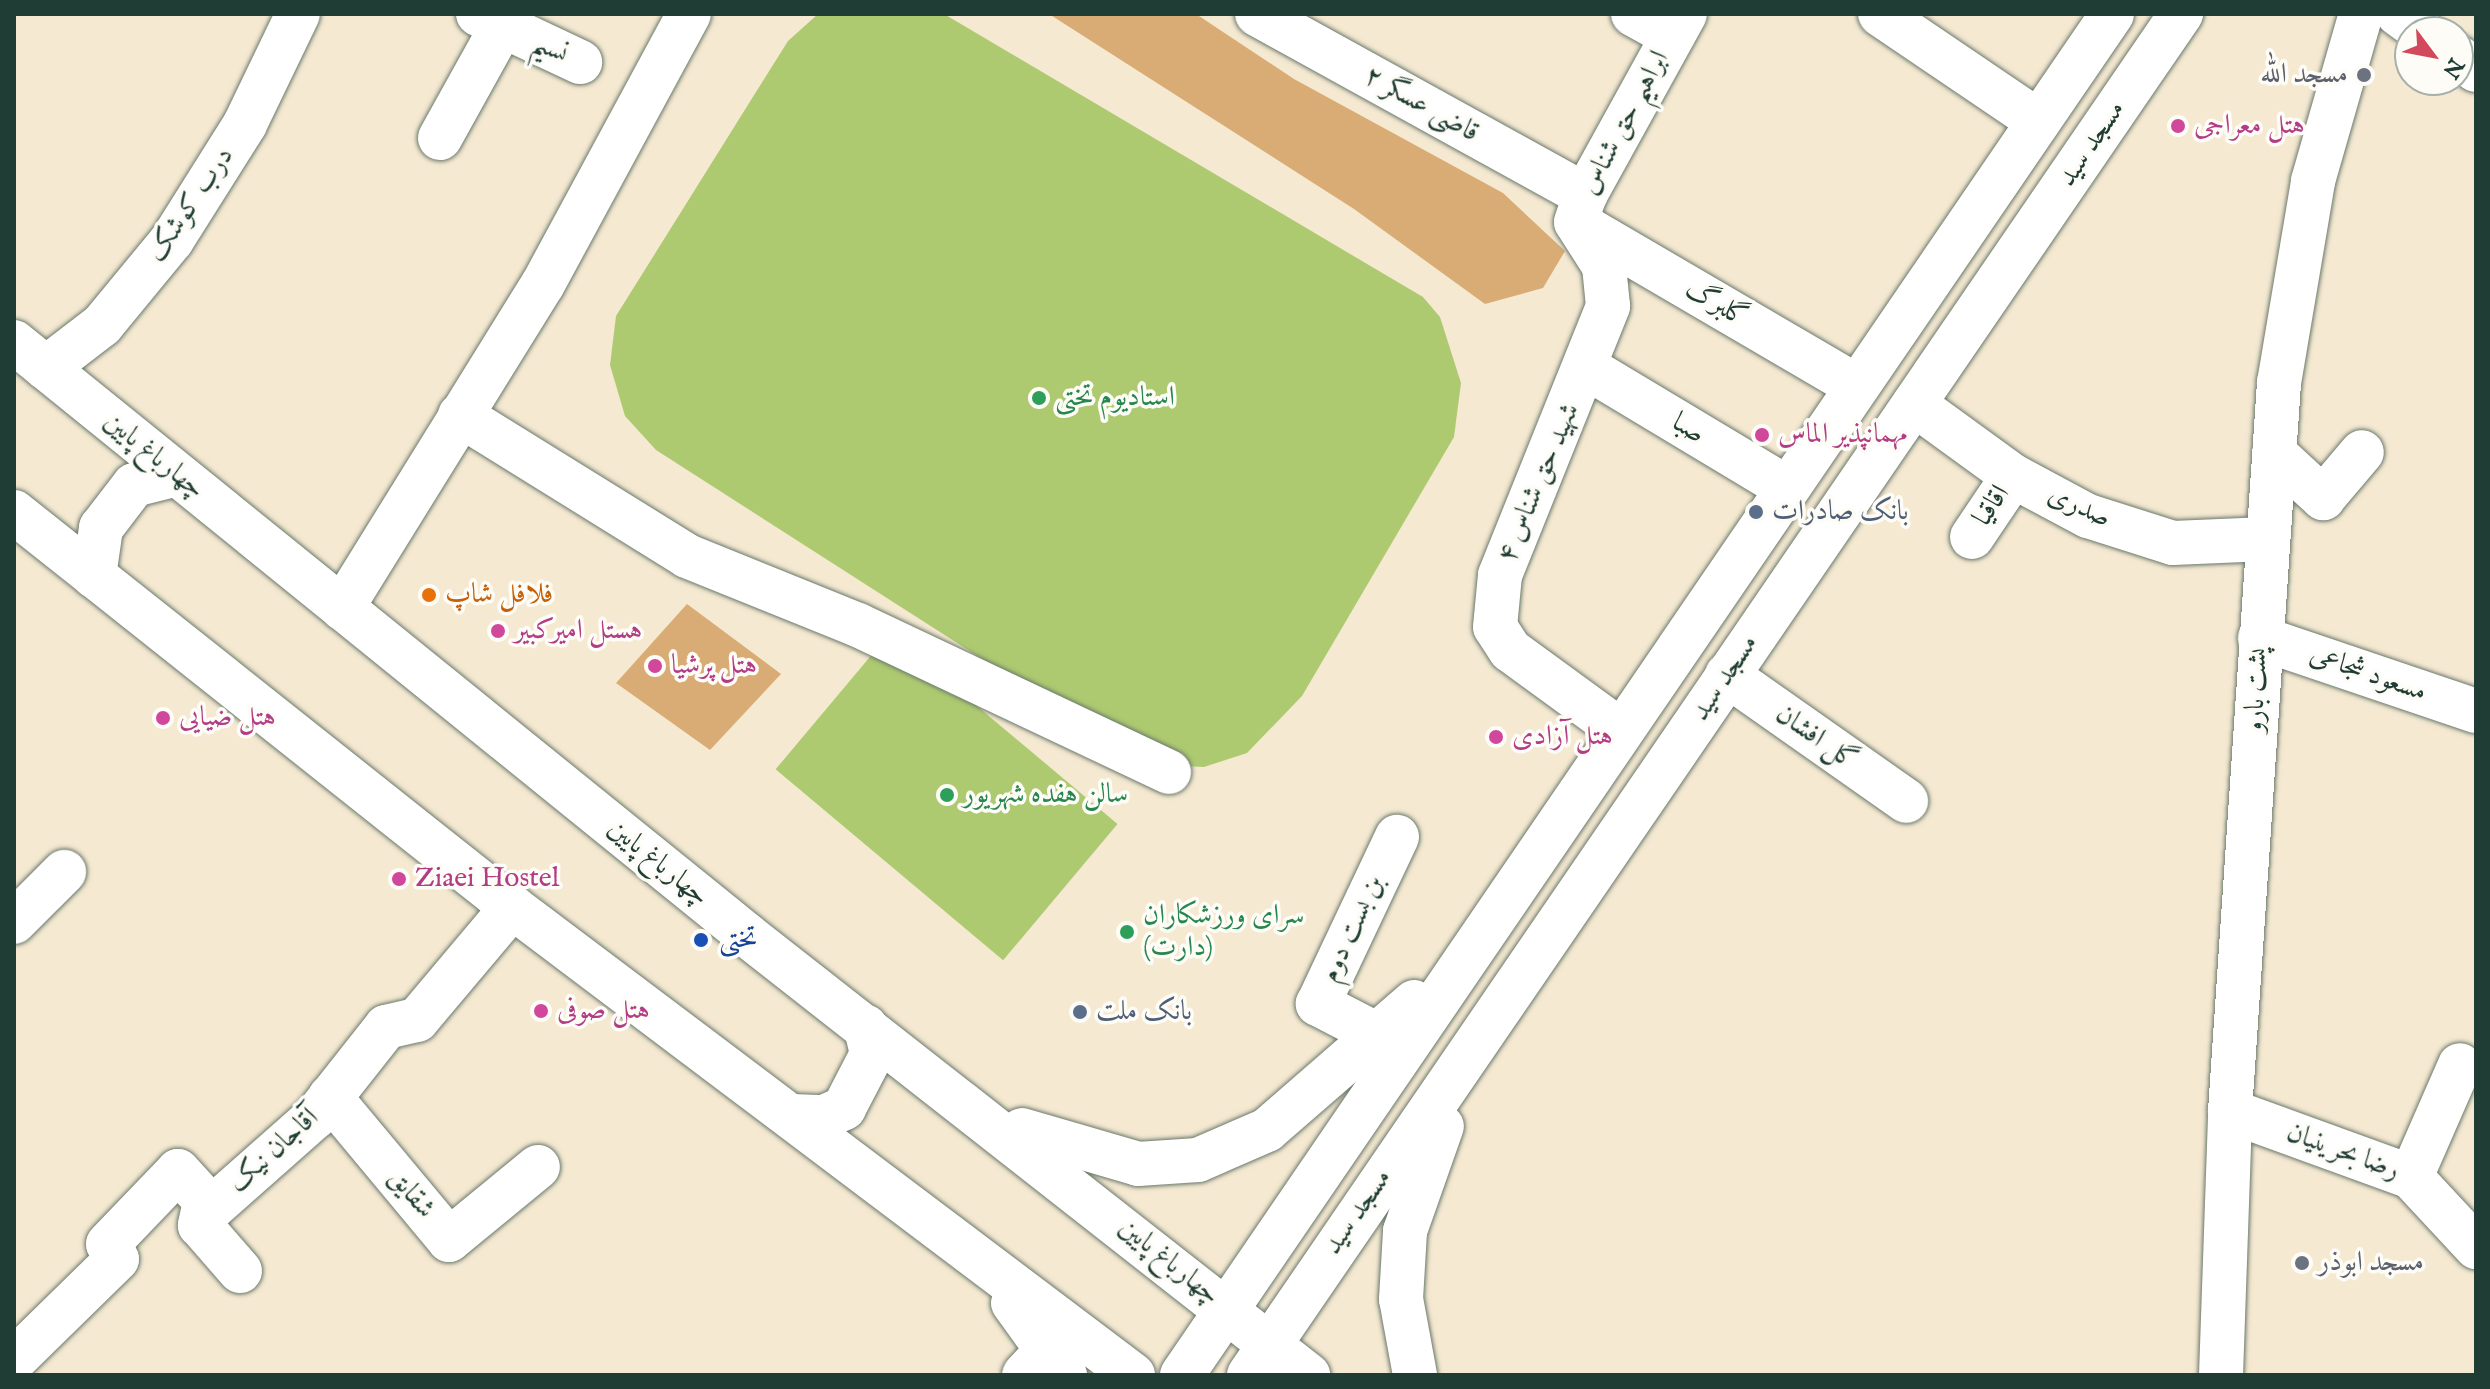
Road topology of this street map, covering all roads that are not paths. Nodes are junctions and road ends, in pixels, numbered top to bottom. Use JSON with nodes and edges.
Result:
{"nodes":[{"id":1,"x":298,"y":14,"type":"edge"},
{"id":2,"x":689,"y":14,"type":"edge"},
{"id":3,"x":1257,"y":14,"type":"edge"},
{"id":4,"x":1633,"y":14,"type":"edge"},
{"id":5,"x":1880,"y":14,"type":"edge"},
{"id":6,"x":2112,"y":14,"type":"edge"},
{"id":7,"x":2181,"y":14,"type":"edge"},
{"id":8,"x":2361,"y":14,"type":"edge"},
{"id":9,"x":490,"y":21,"type":"edge"},
{"id":10,"x":1678,"y":25,"type":"edge"},
{"id":11,"x":580,"y":62,"type":"dead end"},
{"id":12,"x":2038,"y":121,"type":"junction"},
{"id":13,"x":440,"y":138,"type":"dead end"},
{"id":14,"x":1580,"y":208,"type":"junction"},
{"id":15,"x":30,"y":355,"type":"edge"},
{"id":16,"x":1589,"y":369,"type":"junction"},
{"id":17,"x":1857,"y":386,"type":"junction"},
{"id":18,"x":1914,"y":404,"type":"junction"},
{"id":19,"x":460,"y":415,"type":"junction"},
{"id":20,"x":2362,"y":452,"type":"dead end"},
{"id":21,"x":2274,"y":453,"type":"junction"},
{"id":22,"x":177,"y":474,"type":"junction"},
{"id":23,"x":2013,"y":476,"type":"junction"},
{"id":24,"x":1787,"y":488,"type":"junction"},
{"id":25,"x":14,"y":512,"type":"edge"},
{"id":26,"x":1972,"y":537,"type":"dead end"},
{"id":27,"x":2267,"y":539,"type":"junction"},
{"id":28,"x":94,"y":576,"type":"junction"},
{"id":29,"x":342,"y":608,"type":"junction"},
{"id":30,"x":2260,"y":638,"type":"junction"},
{"id":31,"x":1727,"y":675,"type":"junction"},
{"id":32,"x":2476,"y":711,"type":"edge"},
{"id":33,"x":1621,"y":731,"type":"junction"},
{"id":34,"x":1169,"y":772,"type":"dead end"},
{"id":35,"x":1906,"y":801,"type":"dead end"},
{"id":36,"x":1397,"y":837,"type":"dead end"},
{"id":37,"x":64,"y":872,"type":"dead end"},
{"id":38,"x":512,"y":907,"type":"junction"},
{"id":39,"x":14,"y":922,"type":"edge"},
{"id":40,"x":1470,"y":951,"type":"junction"},
{"id":41,"x":1496,"y":1013,"type":"junction"},
{"id":42,"x":866,"y":1027,"type":"junction"},
{"id":43,"x":1378,"y":1035,"type":"junction"},
{"id":44,"x":2460,"y":1065,"type":"dead end"},
{"id":45,"x":330,"y":1097,"type":"junction"},
{"id":46,"x":2230,"y":1111,"type":"junction"},
{"id":47,"x":979,"y":1113,"type":"junction"},
{"id":48,"x":792,"y":1116,"type":"junction"},
{"id":49,"x":538,"y":1167,"type":"dead end"},
{"id":50,"x":2411,"y":1177,"type":"junction"},
{"id":51,"x":205,"y":1201,"type":"junction"},
{"id":52,"x":2476,"y":1247,"type":"edge"},
{"id":53,"x":988,"y":1269,"type":"junction"},
{"id":54,"x":240,"y":1271,"type":"dead end"},
{"id":55,"x":1225,"y":1308,"type":"junction"},
{"id":56,"x":1259,"y":1359,"type":"edge"},
{"id":57,"x":14,"y":1360,"type":"edge"},
{"id":58,"x":1046,"y":1366,"type":"edge"},
{"id":59,"x":1133,"y":1375,"type":"edge"},
{"id":60,"x":1182,"y":1375,"type":"edge"},
{"id":61,"x":1308,"y":1375,"type":"edge"},
{"id":62,"x":1415,"y":1375,"type":"edge"},
{"id":63,"x":2221,"y":1375,"type":"edge"}],
"edges":[{"from":1,"to":15,"type":"main road","name":"درب کوشک"},
{"from":2,"to":19,"type":"main road"},
{"from":3,"to":14,"type":"main road","name":"قاضی عسگر ۲"},
{"from":4,"to":10,"type":"main road"},
{"from":5,"to":12,"type":"main road"},
{"from":6,"to":12,"type":"main road","name":"مسجد سید"},
{"from":7,"to":18,"type":"main road","name":"مسجد سید"},
{"from":8,"to":21,"type":"main road","name":"پشت بارو"},
{"from":9,"to":11,"type":"main road","name":"نسیم"},
{"from":9,"to":13,"type":"main road"},
{"from":10,"to":14,"type":"main road","name":"ابراهیم حق شناس"},
{"from":12,"to":17,"type":"main road","name":"مسجد سید"},
{"from":14,"to":16,"type":"main road","name":"ابراهیم حق شناس"},
{"from":14,"to":17,"type":"main road","name":"گلبرگ"},
{"from":15,"to":22,"type":"main road","name":"چهارباغ پایین"},
{"from":16,"to":24,"type":"main road","name":"صبا"},
{"from":16,"to":33,"type":"main road","name":"شهید حق شناس ۴"},
{"from":17,"to":24,"type":"main road","name":"مسجد سید"},
{"from":18,"to":23,"type":"main road","name":"صدری"},
{"from":18,"to":31,"type":"main road","name":"مسجد سید"},
{"from":19,"to":29,"type":"main road"},
{"from":19,"to":34,"type":"main road"},
{"from":20,"to":21,"type":"main road"},
{"from":21,"to":27,"type":"main road","name":"پشت بارو"},
{"from":22,"to":28,"type":"main road"},
{"from":22,"to":29,"type":"main road","name":"چهارباغ پایین"},
{"from":23,"to":26,"type":"main road","name":"اقاقیا"},
{"from":23,"to":27,"type":"main road","name":"صدری"},
{"from":24,"to":33,"type":"main road","name":"مسجد سید"},
{"from":25,"to":28,"type":"main road"},
{"from":27,"to":30,"type":"main road","name":"پشت بارو"},
{"from":28,"to":38,"type":"main road"},
{"from":29,"to":42,"type":"main road","name":"چهارباغ پایین"},
{"from":30,"to":32,"type":"main road","name":"مسعود شجاعی"},
{"from":30,"to":46,"type":"main road","name":"پشت بارو"},
{"from":31,"to":35,"type":"main road","name":"گل افشان"},
{"from":31,"to":41,"type":"main road","name":"مسجد سید"},
{"from":33,"to":40,"type":"main road","name":"مسجد سید"},
{"from":36,"to":43,"type":"main road","name":"بن بست دوم"},
{"from":37,"to":39,"type":"main road"},
{"from":38,"to":45,"type":"main road","name":"آقاجان نیک"},
{"from":38,"to":48,"type":"main road"},
{"from":40,"to":43,"type":"main road"},
{"from":40,"to":55,"type":"main road","name":"مسجد سید"},
{"from":41,"to":56,"type":"main road","name":"مسجد سید"},
{"from":41,"to":62,"type":"main road"},
{"from":42,"to":47,"type":"main road","name":"چهارباغ پایین"},
{"from":42,"to":48,"type":"main road"},
{"from":43,"to":47,"type":"main road"},
{"from":44,"to":50,"type":"main road"},
{"from":45,"to":49,"type":"main road","name":"شقایق"},
{"from":45,"to":51,"type":"main road","name":"آقاجان نیک"},
{"from":46,"to":50,"type":"main road","name":"رضا بحرینیان"},
{"from":46,"to":63,"type":"main road","name":"پشت بارو"},
{"from":47,"to":55,"type":"main road","name":"چهارباغ پایین"},
{"from":48,"to":53,"type":"main road"},
{"from":50,"to":52,"type":"main road","name":"رضا بحرینیان"},
{"from":51,"to":54,"type":"main road"},
{"from":51,"to":57,"type":"main road","name":"آقاجان نیک"},
{"from":53,"to":58,"type":"main road"},
{"from":53,"to":59,"type":"main road"},
{"from":55,"to":56,"type":"main road","name":"چهارباغ پایین"},
{"from":55,"to":60,"type":"main road","name":"مسجد سید"},
{"from":56,"to":61,"type":"main road","name":"چهارباغ پایین"}]}
